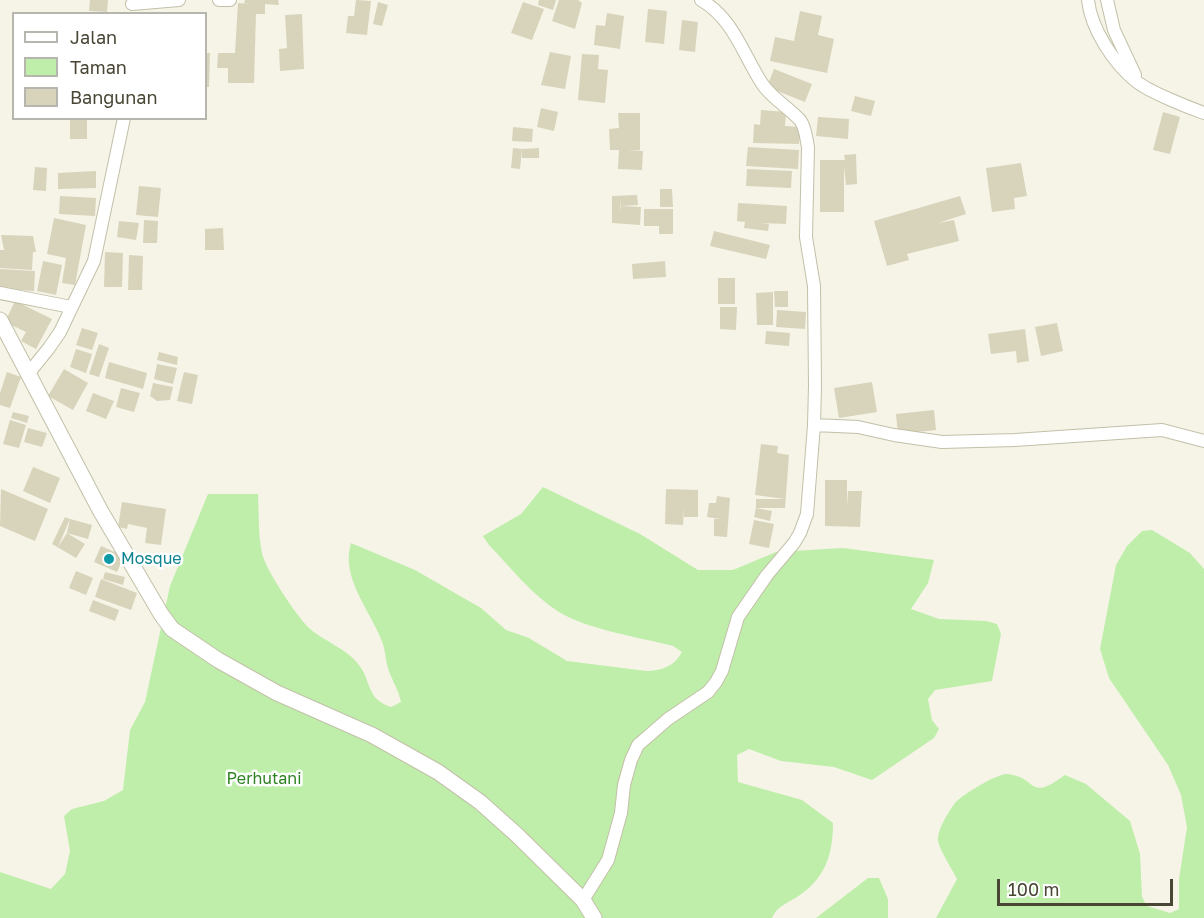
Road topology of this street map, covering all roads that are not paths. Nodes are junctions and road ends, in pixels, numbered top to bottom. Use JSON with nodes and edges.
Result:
{"nodes":[{"id":1,"x":179,"y":0,"type":"edge"},
{"id":2,"x":219,"y":0,"type":"edge"},
{"id":3,"x":230,"y":0,"type":"edge"},
{"id":4,"x":702,"y":0,"type":"edge"},
{"id":5,"x":1088,"y":0,"type":"edge"},
{"id":6,"x":1107,"y":0,"type":"edge"},
{"id":7,"x":132,"y":6,"type":"edge"},
{"id":8,"x":1137,"y":82,"type":"junction"},
{"id":9,"x":1204,"y":113,"type":"edge"},
{"id":10,"x":124,"y":120,"type":"edge"},
{"id":11,"x":0,"y":293,"type":"edge"},
{"id":12,"x":71,"y":307,"type":"junction"},
{"id":13,"x":0,"y":320,"type":"edge"},
{"id":14,"x":28,"y":374,"type":"junction"},
{"id":15,"x":814,"y":425,"type":"junction"},
{"id":16,"x":1204,"y":441,"type":"edge"},
{"id":17,"x":583,"y":900,"type":"junction"},
{"id":18,"x":594,"y":918,"type":"edge"}],
"edges":[{"from":1,"to":7,"type":"street"},
{"from":2,"to":3,"type":"street"},
{"from":4,"to":15,"type":"street"},
{"from":5,"to":8,"type":"street"},
{"from":6,"to":8,"type":"street"},
{"from":8,"to":9,"type":"street"},
{"from":10,"to":12,"type":"street"},
{"from":11,"to":12,"type":"street"},
{"from":12,"to":14,"type":"street"},
{"from":13,"to":14,"type":"street"},
{"from":14,"to":17,"type":"street"},
{"from":15,"to":16,"type":"street"},
{"from":15,"to":17,"type":"street"},
{"from":17,"to":18,"type":"street"}]}
